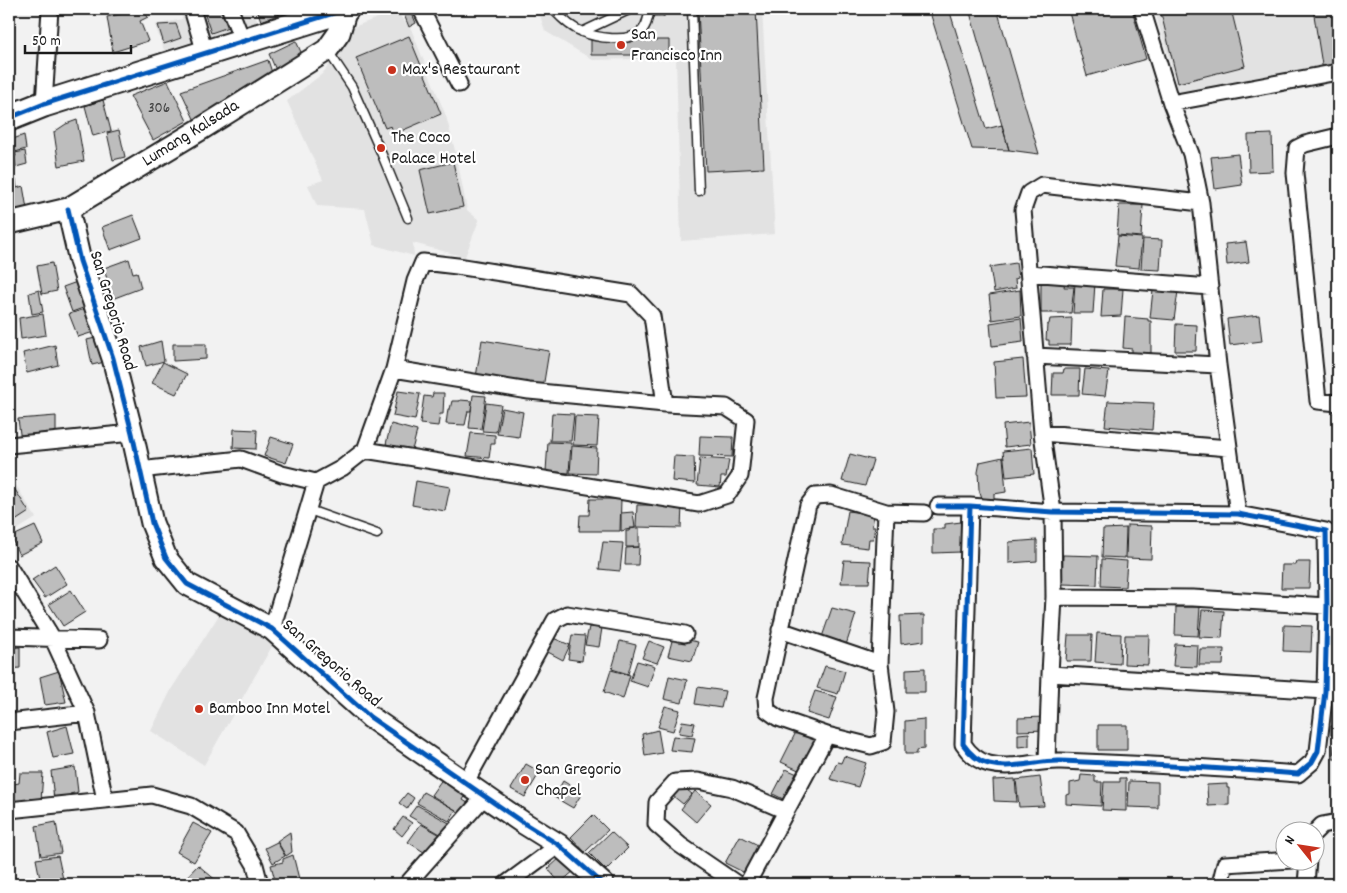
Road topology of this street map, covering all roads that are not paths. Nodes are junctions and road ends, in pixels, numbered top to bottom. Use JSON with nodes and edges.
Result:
{"nodes":[{"id":1,"x":50,"y":9,"type":"edge"},
{"id":2,"x":192,"y":9,"type":"edge"},
{"id":3,"x":230,"y":9,"type":"edge"},
{"id":4,"x":346,"y":9,"type":"edge"},
{"id":5,"x":421,"y":9,"type":"edge"},
{"id":6,"x":553,"y":9,"type":"edge"},
{"id":7,"x":631,"y":9,"type":"edge"},
{"id":8,"x":650,"y":9,"type":"edge"},
{"id":9,"x":692,"y":9,"type":"edge"},
{"id":10,"x":1142,"y":9,"type":"edge"},
{"id":11,"x":582,"y":32,"type":"junction"},
{"id":12,"x":243,"y":42,"type":"junction"},
{"id":13,"x":327,"y":50,"type":"junction"},
{"id":14,"x":205,"y":53,"type":"junction"},
{"id":15,"x":1338,"y":72,"type":"edge"},
{"id":16,"x":459,"y":84,"type":"dead end"},
{"id":17,"x":1171,"y":103,"type":"junction"},
{"id":18,"x":44,"y":104,"type":"junction"},
{"id":19,"x":9,"y":118,"type":"edge"},
{"id":20,"x":1338,"y":136,"type":"edge"},
{"id":21,"x":700,"y":191,"type":"dead end"},
{"id":22,"x":1201,"y":203,"type":"junction"},
{"id":23,"x":68,"y":209,"type":"junction"},
{"id":24,"x":408,"y":218,"type":"dead end"},
{"id":25,"x":9,"y":222,"type":"edge"},
{"id":26,"x":1029,"y":273,"type":"junction"},
{"id":27,"x":1210,"y":287,"type":"junction"},
{"id":28,"x":1035,"y":356,"type":"junction"},
{"id":29,"x":1218,"y":365,"type":"junction"},
{"id":30,"x":394,"y":369,"type":"junction"},
{"id":31,"x":1338,"y":403,"type":"edge"},
{"id":32,"x":665,"y":404,"type":"junction"},
{"id":33,"x":132,"y":433,"type":"junction"},
{"id":34,"x":1042,"y":433,"type":"junction"},
{"id":35,"x":9,"y":445,"type":"edge"},
{"id":36,"x":1229,"y":448,"type":"junction"},
{"id":37,"x":365,"y":450,"type":"junction"},
{"id":38,"x":139,"y":470,"type":"junction"},
{"id":39,"x":316,"y":482,"type":"junction"},
{"id":40,"x":938,"y":506,"type":"dead end"},
{"id":41,"x":970,"y":506,"type":"junction"},
{"id":42,"x":308,"y":510,"type":"junction"},
{"id":43,"x":886,"y":512,"type":"junction"},
{"id":44,"x":1053,"y":512,"type":"junction"},
{"id":45,"x":924,"y":513,"type":"dead end"},
{"id":46,"x":1238,"y":514,"type":"junction"},
{"id":47,"x":377,"y":534,"type":"dead end"},
{"id":48,"x":9,"y":567,"type":"edge"},
{"id":49,"x":1054,"y":597,"type":"junction"},
{"id":50,"x":1327,"y":606,"type":"junction"},
{"id":51,"x":272,"y":629,"type":"junction"},
{"id":52,"x":780,"y":630,"type":"junction"},
{"id":53,"x":684,"y":634,"type":"dead end"},
{"id":54,"x":9,"y":637,"type":"edge"},
{"id":55,"x":53,"y":639,"type":"junction"},
{"id":56,"x":99,"y":640,"type":"dead end"},
{"id":57,"x":880,"y":664,"type":"junction"},
{"id":58,"x":1050,"y":674,"type":"junction"},
{"id":59,"x":1324,"y":692,"type":"junction"},
{"id":60,"x":87,"y":713,"type":"junction"},
{"id":61,"x":9,"y":722,"type":"edge"},
{"id":62,"x":828,"y":735,"type":"junction"},
{"id":63,"x":1047,"y":760,"type":"junction"},
{"id":64,"x":466,"y":782,"type":"junction"},
{"id":65,"x":485,"y":796,"type":"junction"},
{"id":66,"x":105,"y":800,"type":"junction"},
{"id":67,"x":9,"y":810,"type":"edge"},
{"id":68,"x":786,"y":811,"type":"junction"},
{"id":69,"x":1338,"y":822,"type":"edge"},
{"id":70,"x":1324,"y":825,"type":"edge"},
{"id":71,"x":559,"y":845,"type":"junction"},
{"id":72,"x":1274,"y":861,"type":"edge"},
{"id":73,"x":1307,"y":870,"type":"edge"},
{"id":74,"x":260,"y":884,"type":"edge"},
{"id":75,"x":408,"y":884,"type":"edge"},
{"id":76,"x":506,"y":884,"type":"edge"},
{"id":77,"x":603,"y":884,"type":"edge"},
{"id":78,"x":737,"y":884,"type":"edge"},
{"id":79,"x":747,"y":884,"type":"edge"},
{"id":80,"x":1220,"y":884,"type":"edge"},
{"id":81,"x":1306,"y":884,"type":"edge"}],
"edges":[{"from":1,"to":18,"type":"street"},
{"from":2,"to":14,"type":"street"},
{"from":3,"to":12,"type":"street"},
{"from":4,"to":12,"type":"main road"},
{"from":4,"to":13,"type":"street","name":"Lumang Kalsada"},
{"from":5,"to":16,"type":"street"},
{"from":6,"to":11,"type":"lane"},
{"from":7,"to":11,"type":"lane"},
{"from":8,"to":11,"type":"lane"},
{"from":9,"to":21,"type":"lane"},
{"from":10,"to":17,"type":"street"},
{"from":12,"to":14,"type":"main road"},
{"from":13,"to":23,"type":"street","name":"Lumang Kalsada"},
{"from":13,"to":24,"type":"lane"},
{"from":14,"to":18,"type":"main road"},
{"from":15,"to":17,"type":"street"},
{"from":17,"to":22,"type":"street"},
{"from":18,"to":19,"type":"main road"},
{"from":20,"to":31,"type":"street"},
{"from":22,"to":26,"type":"street"},
{"from":22,"to":27,"type":"street"},
{"from":23,"to":25,"type":"street","name":"Lumang Kalsada"},
{"from":23,"to":33,"type":"street","name":"San Gregorio Road"},
{"from":26,"to":27,"type":"street"},
{"from":26,"to":28,"type":"street"},
{"from":27,"to":29,"type":"street"},
{"from":28,"to":29,"type":"street"},
{"from":28,"to":34,"type":"street"},
{"from":29,"to":36,"type":"street"},
{"from":30,"to":32,"type":"street"},
{"from":30,"to":32,"type":"street"},
{"from":30,"to":37,"type":"street"},
{"from":32,"to":37,"type":"street"},
{"from":33,"to":35,"type":"street"},
{"from":33,"to":38,"type":"street","name":"San Gregorio Road"},
{"from":34,"to":36,"type":"street"},
{"from":34,"to":44,"type":"street"},
{"from":36,"to":46,"type":"street"},
{"from":37,"to":39,"type":"street"},
{"from":38,"to":39,"type":"street"},
{"from":38,"to":51,"type":"street","name":"San Gregorio Road"},
{"from":39,"to":42,"type":"street"},
{"from":40,"to":41,"type":"street"},
{"from":41,"to":44,"type":"street"},
{"from":41,"to":63,"type":"street"},
{"from":42,"to":47,"type":"lane"},
{"from":42,"to":51,"type":"street"},
{"from":43,"to":45,"type":"street"},
{"from":43,"to":52,"type":"street"},
{"from":43,"to":57,"type":"street"},
{"from":44,"to":46,"type":"street"},
{"from":44,"to":49,"type":"street"},
{"from":46,"to":50,"type":"street"},
{"from":48,"to":55,"type":"street"},
{"from":49,"to":50,"type":"street"},
{"from":49,"to":58,"type":"street"},
{"from":50,"to":59,"type":"street"},
{"from":51,"to":64,"type":"street","name":"San Gregorio Road"},
{"from":52,"to":57,"type":"street"},
{"from":52,"to":62,"type":"street"},
{"from":53,"to":64,"type":"street"},
{"from":54,"to":55,"type":"street"},
{"from":55,"to":56,"type":"street"},
{"from":55,"to":60,"type":"street"},
{"from":57,"to":62,"type":"street"},
{"from":58,"to":59,"type":"street"},
{"from":58,"to":63,"type":"street"},
{"from":59,"to":63,"type":"street"},
{"from":60,"to":61,"type":"street"},
{"from":60,"to":66,"type":"street"},
{"from":62,"to":68,"type":"street"},
{"from":64,"to":65,"type":"street","name":"San Gregorio Road"},
{"from":65,"to":71,"type":"street","name":"San Gregorio Road"},
{"from":65,"to":75,"type":"street"},
{"from":66,"to":67,"type":"street"},
{"from":66,"to":74,"type":"street"},
{"from":68,"to":78,"type":"street"},
{"from":68,"to":79,"type":"street"},
{"from":69,"to":70,"type":"street"},
{"from":71,"to":76,"type":"street"},
{"from":71,"to":77,"type":"street","name":"San Gregorio Road"},
{"from":72,"to":80,"type":"street"},
{"from":73,"to":81,"type":"street"}]}
